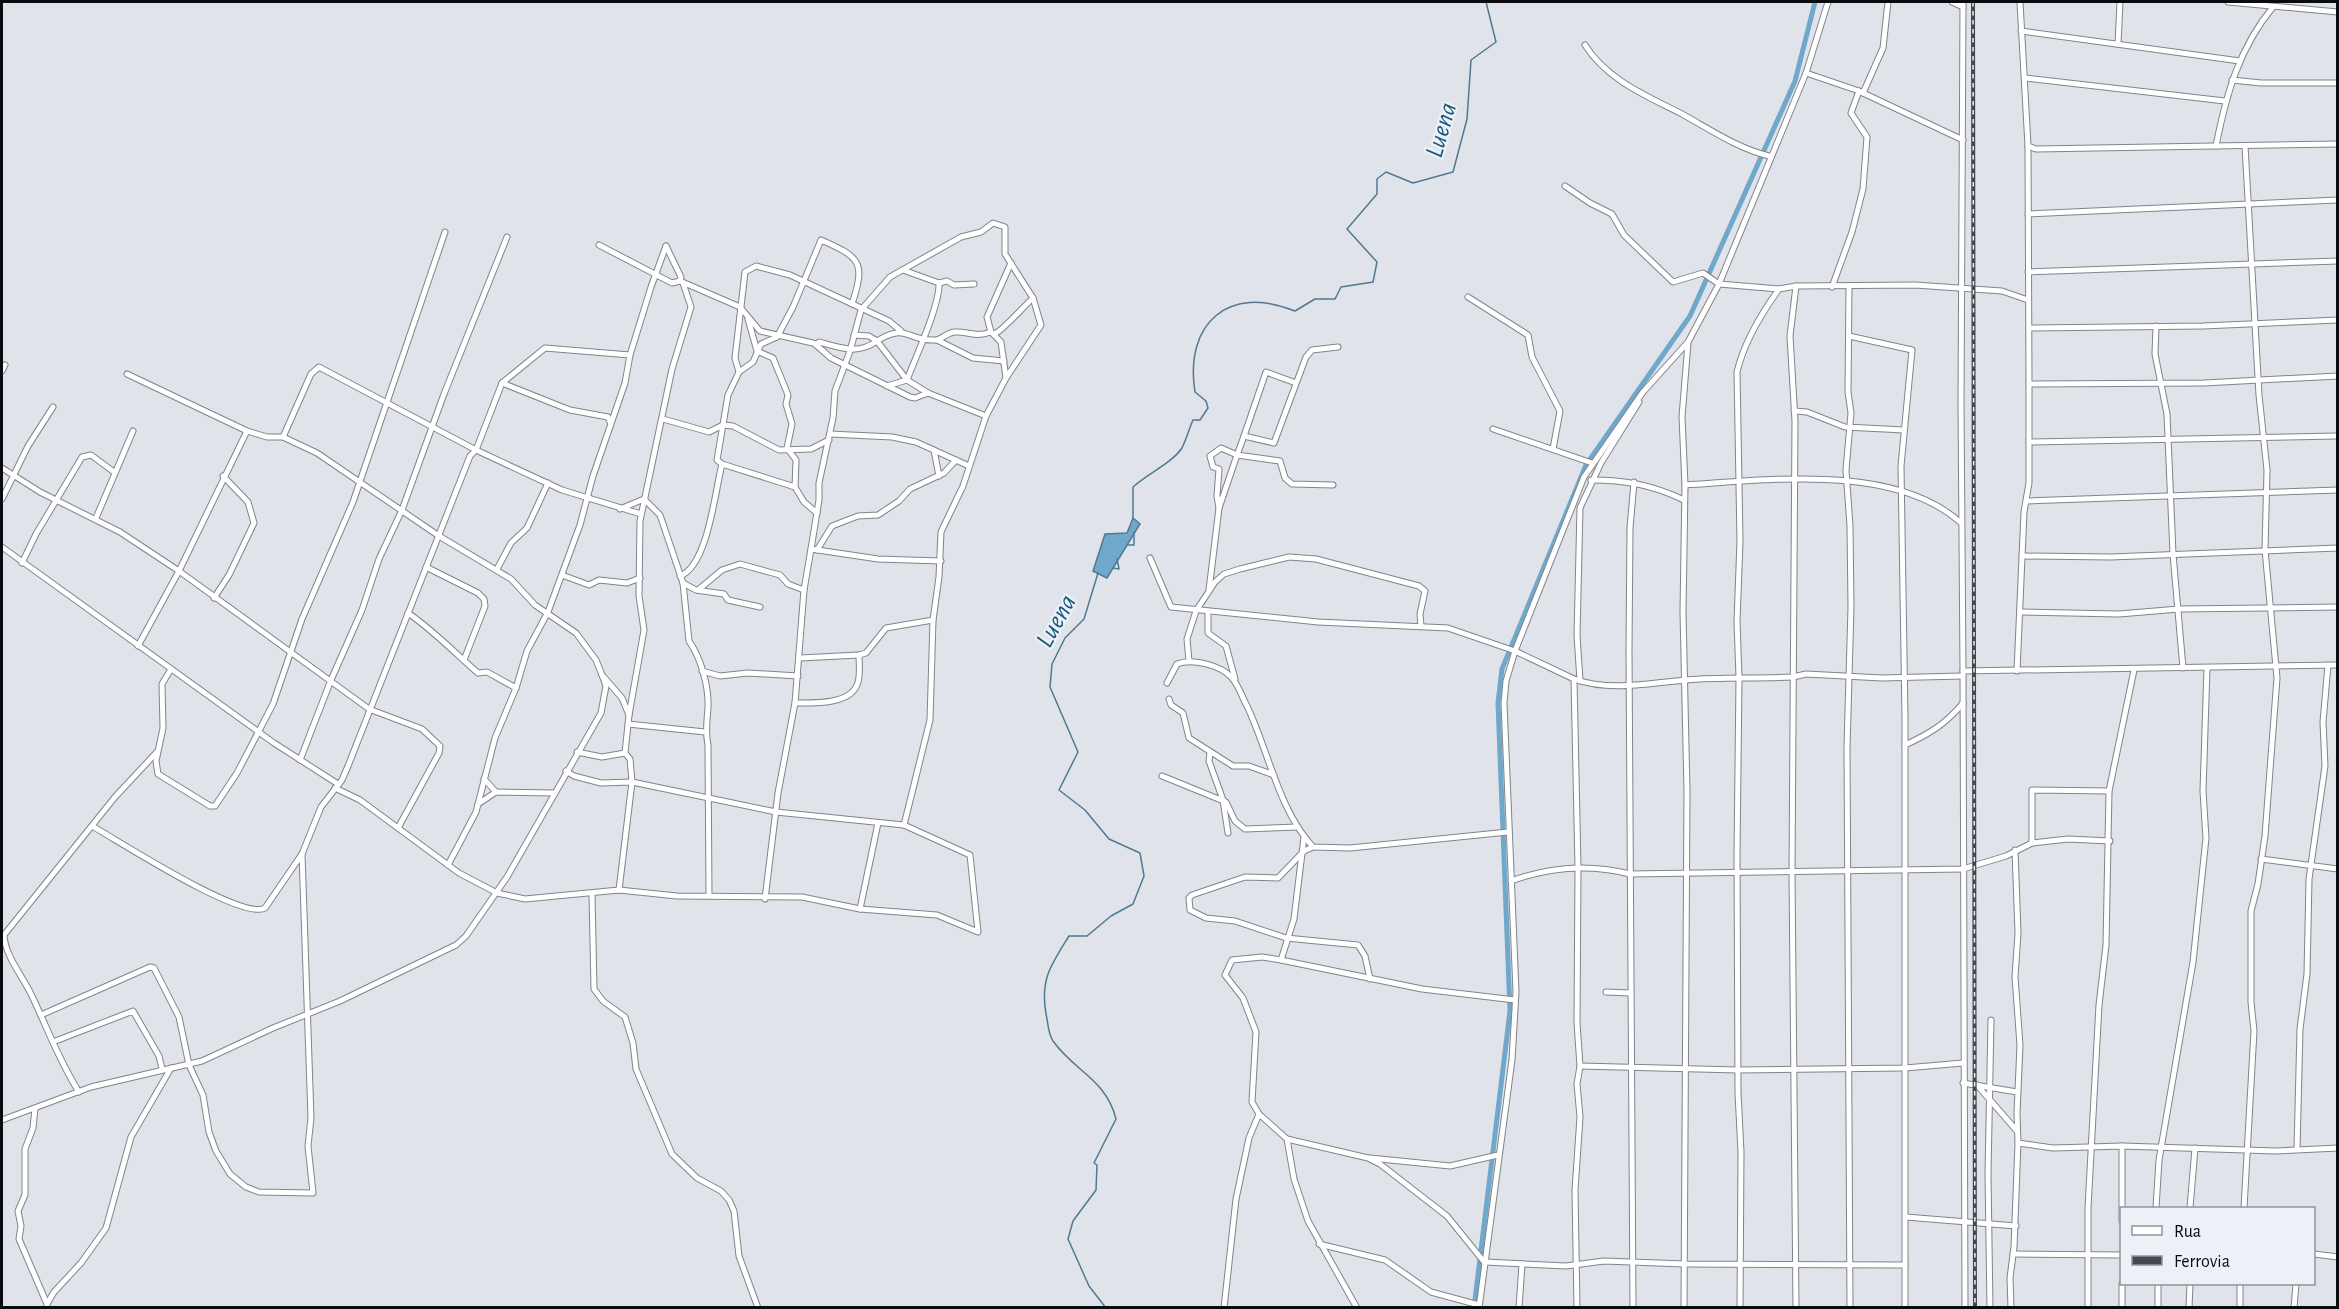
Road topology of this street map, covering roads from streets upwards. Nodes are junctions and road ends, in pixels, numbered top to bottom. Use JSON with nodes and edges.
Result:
{"nodes":[{"id":1,"x":1828,"y":2,"type":"edge"},
{"id":2,"x":1888,"y":2,"type":"edge"},
{"id":3,"x":1952,"y":2,"type":"edge"},
{"id":4,"x":2020,"y":2,"type":"edge"},
{"id":5,"x":2120,"y":2,"type":"edge"},
{"id":6,"x":2228,"y":2,"type":"edge"},
{"id":7,"x":2310,"y":2,"type":"edge"},
{"id":8,"x":1963,"y":4,"type":"edge"},
{"id":9,"x":2273,"y":7,"type":"junction"},
{"id":10,"x":2310,"y":10,"type":"junction"},
{"id":11,"x":2337,"y":12,"type":"edge"},
{"id":12,"x":2021,"y":31,"type":"junction"},
{"id":13,"x":2118,"y":44,"type":"junction"},
{"id":14,"x":1585,"y":45,"type":"dead end"},
{"id":15,"x":2240,"y":61,"type":"junction"},
{"id":16,"x":1806,"y":72,"type":"junction"},
{"id":17,"x":2026,"y":78,"type":"junction"},
{"id":18,"x":2232,"y":80,"type":"junction"},
{"id":19,"x":2337,"y":83,"type":"edge"},
{"id":20,"x":1861,"y":92,"type":"junction"},
{"id":21,"x":2225,"y":101,"type":"junction"},
{"id":22,"x":1964,"y":140,"type":"junction"},
{"id":23,"x":2337,"y":144,"type":"edge"},
{"id":24,"x":2028,"y":146,"type":"junction"},
{"id":25,"x":2216,"y":146,"type":"junction"},
{"id":26,"x":2245,"y":146,"type":"junction"},
{"id":27,"x":1769,"y":156,"type":"junction"},
{"id":28,"x":1565,"y":186,"type":"dead end"},
{"id":29,"x":2337,"y":200,"type":"edge"},
{"id":30,"x":2248,"y":204,"type":"junction"},
{"id":31,"x":2028,"y":214,"type":"junction"},
{"id":32,"x":445,"y":232,"type":"dead end"},
{"id":33,"x":507,"y":237,"type":"dead end"},
{"id":34,"x":599,"y":245,"type":"dead end"},
{"id":35,"x":2337,"y":261,"type":"edge"},
{"id":36,"x":1011,"y":263,"type":"junction"},
{"id":37,"x":2253,"y":265,"type":"junction"},
{"id":38,"x":903,"y":270,"type":"junction"},
{"id":39,"x":2028,"y":272,"type":"junction"},
{"id":40,"x":655,"y":275,"type":"junction"},
{"id":41,"x":803,"y":281,"type":"junction"},
{"id":42,"x":682,"y":282,"type":"junction"},
{"id":43,"x":939,"y":283,"type":"junction"},
{"id":44,"x":974,"y":284,"type":"dead end"},
{"id":45,"x":1719,"y":284,"type":"junction"},
{"id":46,"x":1796,"y":286,"type":"junction"},
{"id":47,"x":1832,"y":287,"type":"junction"},
{"id":48,"x":1850,"y":288,"type":"junction"},
{"id":49,"x":1779,"y":289,"type":"junction"},
{"id":50,"x":1962,"y":289,"type":"junction"},
{"id":51,"x":1468,"y":297,"type":"dead end"},
{"id":52,"x":1033,"y":298,"type":"junction"},
{"id":53,"x":2028,"y":300,"type":"junction"},
{"id":54,"x":852,"y":304,"type":"junction"},
{"id":55,"x":740,"y":307,"type":"junction"},
{"id":56,"x":861,"y":310,"type":"junction"},
{"id":57,"x":748,"y":319,"type":"junction"},
{"id":58,"x":2337,"y":320,"type":"edge"},
{"id":59,"x":2256,"y":324,"type":"junction"},
{"id":60,"x":2156,"y":326,"type":"junction"},
{"id":61,"x":2029,"y":328,"type":"junction"},
{"id":62,"x":901,"y":331,"type":"junction"},
{"id":63,"x":993,"y":332,"type":"junction"},
{"id":64,"x":854,"y":335,"type":"junction"},
{"id":65,"x":1849,"y":336,"type":"junction"},
{"id":66,"x":777,"y":337,"type":"junction"},
{"id":67,"x":922,"y":338,"type":"junction"},
{"id":68,"x":937,"y":340,"type":"junction"},
{"id":69,"x":878,"y":341,"type":"junction"},
{"id":70,"x":1689,"y":342,"type":"junction"},
{"id":71,"x":814,"y":343,"type":"junction"},
{"id":72,"x":1338,"y":347,"type":"dead end"},
{"id":73,"x":757,"y":351,"type":"junction"},
{"id":74,"x":850,"y":351,"type":"junction"},
{"id":75,"x":630,"y":355,"type":"junction"},
{"id":76,"x":1004,"y":361,"type":"junction"},
{"id":77,"x":5,"y":365,"type":"dead end"},
{"id":78,"x":844,"y":366,"type":"junction"},
{"id":79,"x":2,"y":371,"type":"edge"},
{"id":80,"x":739,"y":372,"type":"junction"},
{"id":81,"x":127,"y":374,"type":"dead end"},
{"id":82,"x":2337,"y":376,"type":"edge"},
{"id":83,"x":1006,"y":378,"type":"junction"},
{"id":84,"x":908,"y":380,"type":"junction"},
{"id":85,"x":2259,"y":380,"type":"junction"},
{"id":86,"x":2160,"y":382,"type":"junction"},
{"id":87,"x":502,"y":383,"type":"junction"},
{"id":88,"x":1296,"y":383,"type":"junction"},
{"id":89,"x":2029,"y":384,"type":"junction"},
{"id":90,"x":887,"y":386,"type":"junction"},
{"id":91,"x":928,"y":393,"type":"junction"},
{"id":92,"x":1643,"y":393,"type":"junction"},
{"id":93,"x":387,"y":403,"type":"junction"},
{"id":94,"x":53,"y":407,"type":"dead end"},
{"id":95,"x":1794,"y":411,"type":"junction"},
{"id":96,"x":986,"y":416,"type":"junction"},
{"id":97,"x":663,"y":419,"type":"junction"},
{"id":98,"x":610,"y":422,"type":"junction"},
{"id":99,"x":723,"y":425,"type":"junction"},
{"id":100,"x":432,"y":427,"type":"junction"},
{"id":101,"x":1851,"y":428,"type":"junction"},
{"id":102,"x":1493,"y":429,"type":"dead end"},
{"id":103,"x":1904,"y":430,"type":"junction"},
{"id":104,"x":133,"y":431,"type":"dead end"},
{"id":105,"x":247,"y":431,"type":"junction"},
{"id":106,"x":1244,"y":436,"type":"junction"},
{"id":107,"x":2337,"y":436,"type":"edge"},
{"id":108,"x":283,"y":437,"type":"junction"},
{"id":109,"x":829,"y":437,"type":"junction"},
{"id":110,"x":2262,"y":438,"type":"junction"},
{"id":111,"x":2168,"y":440,"type":"junction"},
{"id":112,"x":2029,"y":442,"type":"junction"},
{"id":113,"x":1553,"y":449,"type":"junction"},
{"id":114,"x":476,"y":450,"type":"junction"},
{"id":115,"x":788,"y":450,"type":"junction"},
{"id":116,"x":934,"y":450,"type":"junction"},
{"id":117,"x":1238,"y":455,"type":"junction"},
{"id":118,"x":956,"y":460,"type":"junction"},
{"id":119,"x":1592,"y":463,"type":"junction"},
{"id":120,"x":722,"y":464,"type":"junction"},
{"id":121,"x":969,"y":466,"type":"junction"},
{"id":122,"x":2,"y":468,"type":"edge"},
{"id":123,"x":114,"y":472,"type":"junction"},
{"id":124,"x":14,"y":476,"type":"junction"},
{"id":125,"x":223,"y":476,"type":"junction"},
{"id":126,"x":939,"y":476,"type":"junction"},
{"id":127,"x":1584,"y":477,"type":"junction"},
{"id":128,"x":1794,"y":479,"type":"junction"},
{"id":129,"x":1591,"y":480,"type":"junction"},
{"id":130,"x":1846,"y":480,"type":"junction"},
{"id":131,"x":359,"y":481,"type":"junction"},
{"id":132,"x":1634,"y":482,"type":"junction"},
{"id":133,"x":1739,"y":482,"type":"junction"},
{"id":134,"x":548,"y":483,"type":"junction"},
{"id":135,"x":1333,"y":485,"type":"dead end"},
{"id":136,"x":1685,"y":485,"type":"junction"},
{"id":137,"x":795,"y":487,"type":"junction"},
{"id":138,"x":2337,"y":490,"type":"edge"},
{"id":139,"x":1901,"y":492,"type":"junction"},
{"id":140,"x":2266,"y":493,"type":"junction"},
{"id":141,"x":2170,"y":497,"type":"junction"},
{"id":142,"x":2,"y":499,"type":"edge"},
{"id":143,"x":57,"y":499,"type":"junction"},
{"id":144,"x":587,"y":499,"type":"junction"},
{"id":145,"x":644,"y":499,"type":"junction"},
{"id":146,"x":1684,"y":500,"type":"junction"},
{"id":147,"x":2027,"y":501,"type":"junction"},
{"id":148,"x":1219,"y":508,"type":"junction"},
{"id":149,"x":620,"y":509,"type":"junction"},
{"id":150,"x":402,"y":510,"type":"junction"},
{"id":151,"x":817,"y":513,"type":"junction"},
{"id":152,"x":641,"y":514,"type":"junction"},
{"id":153,"x":96,"y":518,"type":"junction"},
{"id":154,"x":1961,"y":523,"type":"junction"},
{"id":155,"x":439,"y":536,"type":"junction"},
{"id":156,"x":2,"y":547,"type":"edge"},
{"id":157,"x":2337,"y":548,"type":"edge"},
{"id":158,"x":814,"y":550,"type":"junction"},
{"id":159,"x":2265,"y":550,"type":"junction"},
{"id":160,"x":2173,"y":554,"type":"junction"},
{"id":161,"x":2022,"y":556,"type":"junction"},
{"id":162,"x":1150,"y":558,"type":"dead end"},
{"id":163,"x":941,"y":561,"type":"junction"},
{"id":164,"x":22,"y":563,"type":"junction"},
{"id":165,"x":426,"y":567,"type":"junction"},
{"id":166,"x":497,"y":569,"type":"junction"},
{"id":167,"x":179,"y":571,"type":"junction"},
{"id":168,"x":562,"y":575,"type":"junction"},
{"id":169,"x":680,"y":576,"type":"junction"},
{"id":170,"x":640,"y":578,"type":"junction"},
{"id":171,"x":683,"y":583,"type":"junction"},
{"id":172,"x":697,"y":590,"type":"junction"},
{"id":173,"x":804,"y":590,"type":"junction"},
{"id":174,"x":1208,"y":594,"type":"junction"},
{"id":175,"x":214,"y":598,"type":"junction"},
{"id":176,"x":686,"y":598,"type":"junction"},
{"id":177,"x":760,"y":607,"type":"dead end"},
{"id":178,"x":2337,"y":607,"type":"edge"},
{"id":179,"x":2272,"y":608,"type":"junction"},
{"id":180,"x":2179,"y":609,"type":"junction"},
{"id":181,"x":1196,"y":610,"type":"junction"},
{"id":182,"x":1208,"y":611,"type":"junction"},
{"id":183,"x":548,"y":612,"type":"junction"},
{"id":184,"x":2020,"y":612,"type":"junction"},
{"id":185,"x":408,"y":613,"type":"junction"},
{"id":186,"x":933,"y":620,"type":"junction"},
{"id":187,"x":1421,"y":626,"type":"junction"},
{"id":188,"x":138,"y":646,"type":"junction"},
{"id":189,"x":1515,"y":651,"type":"junction"},
{"id":190,"x":291,"y":653,"type":"junction"},
{"id":191,"x":859,"y":655,"type":"junction"},
{"id":192,"x":800,"y":658,"type":"junction"},
{"id":193,"x":464,"y":660,"type":"junction"},
{"id":194,"x":1189,"y":661,"type":"junction"},
{"id":195,"x":2328,"y":665,"type":"junction"},
{"id":196,"x":2337,"y":665,"type":"edge"},
{"id":197,"x":2276,"y":667,"type":"junction"},
{"id":198,"x":2184,"y":668,"type":"junction"},
{"id":199,"x":2207,"y":668,"type":"junction"},
{"id":200,"x":171,"y":669,"type":"junction"},
{"id":201,"x":2134,"y":670,"type":"junction"},
{"id":202,"x":702,"y":671,"type":"junction"},
{"id":203,"x":2017,"y":671,"type":"junction"},
{"id":204,"x":1963,"y":674,"type":"junction"},
{"id":205,"x":603,"y":675,"type":"junction"},
{"id":206,"x":1849,"y":675,"type":"junction"},
{"id":207,"x":798,"y":676,"type":"junction"},
{"id":208,"x":1905,"y":676,"type":"junction"},
{"id":209,"x":1793,"y":677,"type":"junction"},
{"id":210,"x":1739,"y":678,"type":"junction"},
{"id":211,"x":331,"y":680,"type":"junction"},
{"id":212,"x":1577,"y":680,"type":"junction"},
{"id":213,"x":1684,"y":680,"type":"junction"},
{"id":214,"x":1167,"y":683,"type":"dead end"},
{"id":215,"x":1237,"y":684,"type":"junction"},
{"id":216,"x":1630,"y":686,"type":"junction"},
{"id":217,"x":516,"y":688,"type":"junction"},
{"id":218,"x":1169,"y":699,"type":"dead end"},
{"id":219,"x":795,"y":703,"type":"junction"},
{"id":220,"x":1963,"y":703,"type":"junction"},
{"id":221,"x":369,"y":709,"type":"junction"},
{"id":222,"x":629,"y":715,"type":"junction"},
{"id":223,"x":628,"y":724,"type":"junction"},
{"id":224,"x":705,"y":732,"type":"junction"},
{"id":225,"x":260,"y":733,"type":"junction"},
{"id":226,"x":1905,"y":745,"type":"junction"},
{"id":227,"x":157,"y":752,"type":"junction"},
{"id":228,"x":577,"y":752,"type":"junction"},
{"id":229,"x":1210,"y":752,"type":"junction"},
{"id":230,"x":625,"y":753,"type":"junction"},
{"id":231,"x":300,"y":760,"type":"junction"},
{"id":232,"x":566,"y":771,"type":"junction"},
{"id":233,"x":1274,"y":775,"type":"junction"},
{"id":234,"x":574,"y":776,"type":"junction"},
{"id":235,"x":1162,"y":776,"type":"dead end"},
{"id":236,"x":484,"y":779,"type":"junction"},
{"id":237,"x":561,"y":780,"type":"junction"},
{"id":238,"x":632,"y":782,"type":"junction"},
{"id":239,"x":338,"y":784,"type":"junction"},
{"id":240,"x":2109,"y":791,"type":"junction"},
{"id":241,"x":346,"y":792,"type":"junction"},
{"id":242,"x":496,"y":792,"type":"junction"},
{"id":243,"x":554,"y":793,"type":"junction"},
{"id":244,"x":708,"y":796,"type":"junction"},
{"id":245,"x":1223,"y":800,"type":"junction"},
{"id":246,"x":478,"y":804,"type":"junction"},
{"id":247,"x":776,"y":812,"type":"junction"},
{"id":248,"x":878,"y":823,"type":"junction"},
{"id":249,"x":904,"y":825,"type":"junction"},
{"id":250,"x":92,"y":826,"type":"junction"},
{"id":251,"x":1298,"y":827,"type":"junction"},
{"id":252,"x":398,"y":828,"type":"junction"},
{"id":253,"x":1508,"y":832,"type":"junction"},
{"id":254,"x":1228,"y":833,"type":"dead end"},
{"id":255,"x":1304,"y":837,"type":"junction"},
{"id":256,"x":2110,"y":841,"type":"junction"},
{"id":257,"x":2032,"y":843,"type":"junction"},
{"id":258,"x":1313,"y":847,"type":"junction"},
{"id":259,"x":2015,"y":850,"type":"junction"},
{"id":260,"x":1304,"y":851,"type":"junction"},
{"id":261,"x":302,"y":854,"type":"junction"},
{"id":262,"x":2261,"y":859,"type":"junction"},
{"id":263,"x":2310,"y":864,"type":"junction"},
{"id":264,"x":448,"y":865,"type":"junction"},
{"id":265,"x":1578,"y":868,"type":"junction"},
{"id":266,"x":1905,"y":869,"type":"junction"},
{"id":267,"x":1963,"y":869,"type":"junction"},
{"id":268,"x":2337,"y":869,"type":"edge"},
{"id":269,"x":1686,"y":872,"type":"junction"},
{"id":270,"x":1738,"y":872,"type":"junction"},
{"id":271,"x":1850,"y":872,"type":"junction"},
{"id":272,"x":1630,"y":873,"type":"junction"},
{"id":273,"x":1792,"y":873,"type":"junction"},
{"id":274,"x":1511,"y":881,"type":"junction"},
{"id":275,"x":619,"y":890,"type":"junction"},
{"id":276,"x":497,"y":893,"type":"junction"},
{"id":277,"x":592,"y":894,"type":"junction"},
{"id":278,"x":709,"y":896,"type":"junction"},
{"id":279,"x":765,"y":899,"type":"junction"},
{"id":280,"x":861,"y":909,"type":"junction"},
{"id":281,"x":3,"y":934,"type":"edge"},
{"id":282,"x":1286,"y":938,"type":"junction"},
{"id":283,"x":1281,"y":960,"type":"junction"},
{"id":284,"x":1370,"y":980,"type":"junction"},
{"id":285,"x":1606,"y":992,"type":"dead end"},
{"id":286,"x":1631,"y":993,"type":"junction"},
{"id":287,"x":1515,"y":1000,"type":"junction"},
{"id":288,"x":308,"y":1014,"type":"junction"},
{"id":289,"x":41,"y":1015,"type":"junction"},
{"id":290,"x":1991,"y":1020,"type":"dead end"},
{"id":291,"x":53,"y":1042,"type":"junction"},
{"id":292,"x":1963,"y":1063,"type":"junction"},
{"id":293,"x":189,"y":1065,"type":"junction"},
{"id":294,"x":1580,"y":1065,"type":"junction"},
{"id":295,"x":1632,"y":1066,"type":"junction"},
{"id":296,"x":171,"y":1068,"type":"junction"},
{"id":297,"x":1685,"y":1068,"type":"junction"},
{"id":298,"x":1795,"y":1068,"type":"junction"},
{"id":299,"x":1851,"y":1068,"type":"junction"},
{"id":300,"x":1905,"y":1068,"type":"junction"},
{"id":301,"x":162,"y":1070,"type":"junction"},
{"id":302,"x":1738,"y":1070,"type":"junction"},
{"id":303,"x":153,"y":1073,"type":"junction"},
{"id":304,"x":164,"y":1081,"type":"junction"},
{"id":305,"x":1963,"y":1083,"type":"junction"},
{"id":306,"x":1977,"y":1086,"type":"junction"},
{"id":307,"x":1990,"y":1088,"type":"junction"},
{"id":308,"x":79,"y":1092,"type":"junction"},
{"id":309,"x":2017,"y":1092,"type":"junction"},
{"id":310,"x":1990,"y":1101,"type":"junction"},
{"id":311,"x":35,"y":1108,"type":"junction"},
{"id":312,"x":1259,"y":1114,"type":"junction"},
{"id":313,"x":2,"y":1120,"type":"edge"},
{"id":314,"x":2017,"y":1131,"type":"junction"},
{"id":315,"x":1287,"y":1139,"type":"junction"},
{"id":316,"x":2019,"y":1143,"type":"junction"},
{"id":317,"x":2122,"y":1146,"type":"junction"},
{"id":318,"x":2092,"y":1147,"type":"junction"},
{"id":319,"x":2195,"y":1148,"type":"junction"},
{"id":320,"x":2337,"y":1148,"type":"edge"},
{"id":321,"x":2161,"y":1149,"type":"junction"},
{"id":322,"x":2246,"y":1149,"type":"junction"},
{"id":323,"x":2297,"y":1149,"type":"junction"},
{"id":324,"x":1498,"y":1155,"type":"junction"},
{"id":325,"x":1368,"y":1158,"type":"junction"},
{"id":326,"x":2121,"y":1207,"type":"edge"},
{"id":327,"x":2156,"y":1207,"type":"edge"},
{"id":328,"x":2190,"y":1207,"type":"edge"},
{"id":329,"x":2244,"y":1207,"type":"edge"},
{"id":330,"x":1906,"y":1217,"type":"junction"},
{"id":331,"x":1964,"y":1222,"type":"junction"},
{"id":332,"x":1988,"y":1225,"type":"junction"},
{"id":333,"x":2016,"y":1226,"type":"junction"},
{"id":334,"x":1319,"y":1244,"type":"junction"},
{"id":335,"x":2013,"y":1254,"type":"junction"},
{"id":336,"x":2315,"y":1254,"type":"edge"},
{"id":337,"x":2089,"y":1255,"type":"junction"},
{"id":338,"x":2120,"y":1255,"type":"edge"},
{"id":339,"x":2337,"y":1257,"type":"edge"},
{"id":340,"x":1485,"y":1262,"type":"junction"},
{"id":341,"x":1634,"y":1262,"type":"junction"},
{"id":342,"x":1739,"y":1263,"type":"junction"},
{"id":343,"x":1522,"y":1264,"type":"junction"},
{"id":344,"x":1576,"y":1264,"type":"junction"},
{"id":345,"x":1685,"y":1264,"type":"junction"},
{"id":346,"x":1796,"y":1264,"type":"junction"},
{"id":347,"x":1850,"y":1265,"type":"junction"},
{"id":348,"x":1905,"y":1265,"type":"junction"},
{"id":349,"x":2122,"y":1285,"type":"edge"},
{"id":350,"x":2158,"y":1285,"type":"edge"},
{"id":351,"x":2190,"y":1285,"type":"edge"},
{"id":352,"x":2240,"y":1285,"type":"edge"},
{"id":353,"x":2295,"y":1285,"type":"edge"},
{"id":354,"x":1479,"y":1306,"type":"edge"},
{"id":355,"x":758,"y":1308,"type":"edge"},
{"id":356,"x":1224,"y":1308,"type":"edge"},
{"id":357,"x":1357,"y":1308,"type":"edge"},
{"id":358,"x":1519,"y":1308,"type":"edge"},
{"id":359,"x":1577,"y":1308,"type":"edge"},
{"id":360,"x":1633,"y":1308,"type":"edge"},
{"id":361,"x":1684,"y":1308,"type":"edge"},
{"id":362,"x":1740,"y":1308,"type":"edge"},
{"id":363,"x":1796,"y":1308,"type":"edge"},
{"id":364,"x":1850,"y":1308,"type":"edge"},
{"id":365,"x":1905,"y":1308,"type":"edge"},
{"id":366,"x":1965,"y":1308,"type":"edge"},
{"id":367,"x":1990,"y":1308,"type":"edge"},
{"id":368,"x":2011,"y":1308,"type":"edge"},
{"id":369,"x":2088,"y":1308,"type":"edge"},
{"id":370,"x":2122,"y":1308,"type":"edge"},
{"id":371,"x":2157,"y":1308,"type":"edge"},
{"id":372,"x":2188,"y":1308,"type":"edge"},
{"id":373,"x":2240,"y":1308,"type":"edge"},
{"id":374,"x":2294,"y":1308,"type":"edge"}],
"edges":[{"from":1,"to":16,"type":"street"},
{"from":2,"to":20,"type":"street"},
{"from":3,"to":8,"type":"street"},
{"from":4,"to":12,"type":"street"},
{"from":5,"to":13,"type":"street"},
{"from":6,"to":9,"type":"street"},
{"from":7,"to":10,"type":"street"},
{"from":8,"to":22,"type":"street"},
{"from":9,"to":10,"type":"street"},
{"from":9,"to":15,"type":"street"},
{"from":10,"to":11,"type":"street"},
{"from":12,"to":13,"type":"street"},
{"from":12,"to":17,"type":"street"},
{"from":13,"to":15,"type":"street"},
{"from":14,"to":27,"type":"street"},
{"from":15,"to":18,"type":"street"},
{"from":16,"to":20,"type":"street"},
{"from":16,"to":27,"type":"street"},
{"from":17,"to":21,"type":"street"},
{"from":17,"to":24,"type":"street"},
{"from":18,"to":19,"type":"street"},
{"from":18,"to":21,"type":"street"},
{"from":20,"to":22,"type":"street"},
{"from":20,"to":47,"type":"street"},
{"from":21,"to":25,"type":"street"},
{"from":22,"to":50,"type":"street"},
{"from":23,"to":26,"type":"street"},
{"from":24,"to":25,"type":"street"},
{"from":24,"to":31,"type":"street"},
{"from":25,"to":26,"type":"street"},
{"from":26,"to":30,"type":"street"},
{"from":27,"to":45,"type":"street"},
{"from":28,"to":45,"type":"street"},
{"from":29,"to":30,"type":"street"},
{"from":30,"to":31,"type":"street"},
{"from":30,"to":37,"type":"street"},
{"from":31,"to":39,"type":"street"},
{"from":32,"to":93,"type":"street"},
{"from":33,"to":100,"type":"street"},
{"from":34,"to":40,"type":"street"},
{"from":35,"to":37,"type":"street"},
{"from":36,"to":38,"type":"street"},
{"from":36,"to":52,"type":"street"},
{"from":36,"to":63,"type":"street"},
{"from":37,"to":39,"type":"street"},
{"from":37,"to":59,"type":"street"},
{"from":38,"to":43,"type":"street"},
{"from":38,"to":56,"type":"street"},
{"from":39,"to":53,"type":"street"},
{"from":40,"to":42,"type":"street"},
{"from":40,"to":42,"type":"street"},
{"from":40,"to":75,"type":"street"},
{"from":41,"to":54,"type":"street"},
{"from":41,"to":54,"type":"street"},
{"from":41,"to":55,"type":"street"},
{"from":41,"to":66,"type":"street"},
{"from":42,"to":55,"type":"street"},
{"from":42,"to":97,"type":"street"},
{"from":43,"to":44,"type":"street"},
{"from":43,"to":67,"type":"street"},
{"from":45,"to":49,"type":"street"},
{"from":45,"to":70,"type":"street"},
{"from":46,"to":47,"type":"street"},
{"from":46,"to":49,"type":"street"},
{"from":46,"to":95,"type":"street"},
{"from":47,"to":48,"type":"street"},
{"from":48,"to":50,"type":"street"},
{"from":48,"to":65,"type":"street"},
{"from":49,"to":133,"type":"street"},
{"from":50,"to":53,"type":"street"},
{"from":50,"to":154,"type":"street"},
{"from":51,"to":113,"type":"street"},
{"from":52,"to":63,"type":"street"},
{"from":52,"to":83,"type":"street"},
{"from":53,"to":61,"type":"street"},
{"from":54,"to":56,"type":"street"},
{"from":55,"to":57,"type":"street"},
{"from":55,"to":80,"type":"street"},
{"from":56,"to":62,"type":"street"},
{"from":56,"to":64,"type":"street"},
{"from":57,"to":66,"type":"street"},
{"from":57,"to":73,"type":"street"},
{"from":58,"to":59,"type":"street"},
{"from":59,"to":60,"type":"street"},
{"from":59,"to":85,"type":"street"},
{"from":60,"to":61,"type":"street"},
{"from":60,"to":86,"type":"street"},
{"from":61,"to":89,"type":"street"},
{"from":62,"to":67,"type":"street"},
{"from":62,"to":69,"type":"street"},
{"from":63,"to":68,"type":"street"},
{"from":63,"to":76,"type":"street"},
{"from":64,"to":69,"type":"street"},
{"from":64,"to":74,"type":"street"},
{"from":65,"to":101,"type":"street"},
{"from":65,"to":103,"type":"street"},
{"from":66,"to":71,"type":"street"},
{"from":66,"to":73,"type":"street"},
{"from":67,"to":68,"type":"street"},
{"from":67,"to":84,"type":"street"},
{"from":68,"to":76,"type":"street"},
{"from":69,"to":74,"type":"street"},
{"from":69,"to":84,"type":"street"},
{"from":70,"to":92,"type":"street"},
{"from":70,"to":136,"type":"street"},
{"from":71,"to":74,"type":"street"},
{"from":71,"to":78,"type":"street"},
{"from":72,"to":88,"type":"street"},
{"from":73,"to":80,"type":"street"},
{"from":73,"to":115,"type":"street"},
{"from":74,"to":78,"type":"street"},
{"from":75,"to":87,"type":"street"},
{"from":75,"to":98,"type":"street"},
{"from":76,"to":83,"type":"street"},
{"from":77,"to":79,"type":"street"},
{"from":78,"to":90,"type":"street"},
{"from":78,"to":109,"type":"street"},
{"from":80,"to":99,"type":"street"},
{"from":81,"to":105,"type":"street"},
{"from":82,"to":85,"type":"street"},
{"from":83,"to":96,"type":"street"},
{"from":84,"to":90,"type":"street"},
{"from":84,"to":91,"type":"street"},
{"from":85,"to":86,"type":"street"},
{"from":85,"to":110,"type":"street"},
{"from":86,"to":89,"type":"street"},
{"from":86,"to":111,"type":"street"},
{"from":87,"to":98,"type":"street"},
{"from":87,"to":114,"type":"street"},
{"from":88,"to":106,"type":"street"},
{"from":88,"to":106,"type":"street"},
{"from":89,"to":112,"type":"street"},
{"from":90,"to":91,"type":"street"},
{"from":91,"to":96,"type":"street"},
{"from":92,"to":119,"type":"street"},
{"from":92,"to":129,"type":"street"},
{"from":93,"to":100,"type":"street"},
{"from":93,"to":108,"type":"street"},
{"from":93,"to":131,"type":"street"},
{"from":94,"to":124,"type":"street"},
{"from":95,"to":101,"type":"street"},
{"from":95,"to":128,"type":"street"},
{"from":96,"to":121,"type":"street"},
{"from":97,"to":99,"type":"street"},
{"from":97,"to":145,"type":"street"},
{"from":98,"to":144,"type":"street"},
{"from":99,"to":115,"type":"street"},
{"from":99,"to":120,"type":"street"},
{"from":100,"to":114,"type":"street"},
{"from":100,"to":150,"type":"street"},
{"from":101,"to":103,"type":"street"},
{"from":101,"to":130,"type":"street"},
{"from":102,"to":113,"type":"street"},
{"from":103,"to":139,"type":"street"},
{"from":104,"to":123,"type":"street"},
{"from":105,"to":108,"type":"street"},
{"from":105,"to":125,"type":"street"},
{"from":106,"to":117,"type":"street"},
{"from":107,"to":110,"type":"street"},
{"from":108,"to":131,"type":"street"},
{"from":109,"to":115,"type":"street"},
{"from":109,"to":116,"type":"street"},
{"from":109,"to":151,"type":"street"},
{"from":110,"to":111,"type":"street"},
{"from":110,"to":140,"type":"street"},
{"from":111,"to":112,"type":"street"},
{"from":111,"to":141,"type":"street"},
{"from":112,"to":147,"type":"street"},
{"from":113,"to":119,"type":"street"},
{"from":114,"to":134,"type":"street"},
{"from":114,"to":155,"type":"street"},
{"from":115,"to":137,"type":"street"},
{"from":116,"to":118,"type":"street"},
{"from":116,"to":126,"type":"street"},
{"from":117,"to":135,"type":"street"},
{"from":117,"to":148,"type":"street"},
{"from":117,"to":148,"type":"street"},
{"from":118,"to":121,"type":"street"},
{"from":118,"to":126,"type":"street"},
{"from":119,"to":127,"type":"street"},
{"from":120,"to":137,"type":"street"},
{"from":120,"to":169,"type":"street"},
{"from":121,"to":163,"type":"street"},
{"from":122,"to":124,"type":"street"},
{"from":123,"to":143,"type":"street"},
{"from":123,"to":153,"type":"street"},
{"from":124,"to":142,"type":"street"},
{"from":124,"to":143,"type":"street"},
{"from":125,"to":167,"type":"street"},
{"from":125,"to":175,"type":"street"},
{"from":126,"to":158,"type":"street"},
{"from":127,"to":129,"type":"street"},
{"from":127,"to":189,"type":"street"},
{"from":128,"to":130,"type":"street"},
{"from":128,"to":133,"type":"street"},
{"from":128,"to":209,"type":"street"},
{"from":129,"to":132,"type":"street"},
{"from":129,"to":212,"type":"street"},
{"from":130,"to":139,"type":"street"},
{"from":130,"to":206,"type":"street"},
{"from":131,"to":150,"type":"street"},
{"from":131,"to":190,"type":"street"},
{"from":132,"to":146,"type":"street"},
{"from":132,"to":216,"type":"street"},
{"from":133,"to":136,"type":"street"},
{"from":133,"to":210,"type":"street"},
{"from":134,"to":144,"type":"street"},
{"from":134,"to":166,"type":"street"},
{"from":136,"to":146,"type":"street"},
{"from":137,"to":151,"type":"street"},
{"from":138,"to":140,"type":"street"},
{"from":139,"to":154,"type":"street"},
{"from":139,"to":208,"type":"street"},
{"from":140,"to":141,"type":"street"},
{"from":140,"to":159,"type":"street"},
{"from":141,"to":147,"type":"street"},
{"from":141,"to":160,"type":"street"},
{"from":143,"to":153,"type":"street"},
{"from":143,"to":164,"type":"street"},
{"from":144,"to":149,"type":"street"},
{"from":144,"to":168,"type":"street"},
{"from":145,"to":149,"type":"street"},
{"from":145,"to":152,"type":"street"},
{"from":145,"to":169,"type":"street"},
{"from":146,"to":213,"type":"street"},
{"from":147,"to":161,"type":"street"},
{"from":148,"to":174,"type":"street"},
{"from":149,"to":152,"type":"street"},
{"from":150,"to":155,"type":"street"},
{"from":150,"to":211,"type":"street"},
{"from":151,"to":158,"type":"street"},
{"from":152,"to":170,"type":"street"},
{"from":153,"to":167,"type":"street"},
{"from":154,"to":204,"type":"street"},
{"from":155,"to":165,"type":"street"},
{"from":155,"to":166,"type":"street"},
{"from":156,"to":164,"type":"street"},
{"from":157,"to":159,"type":"street"},
{"from":158,"to":163,"type":"street"},
{"from":158,"to":173,"type":"street"},
{"from":159,"to":160,"type":"street"},
{"from":159,"to":179,"type":"street"},
{"from":160,"to":161,"type":"street"},
{"from":160,"to":180,"type":"street"},
{"from":161,"to":184,"type":"street"},
{"from":162,"to":181,"type":"street"},
{"from":163,"to":186,"type":"street"},
{"from":164,"to":188,"type":"street"},
{"from":165,"to":185,"type":"street"},
{"from":165,"to":193,"type":"street"},
{"from":166,"to":183,"type":"street"},
{"from":167,"to":175,"type":"street"},
{"from":167,"to":188,"type":"street"},
{"from":168,"to":170,"type":"street"},
{"from":168,"to":183,"type":"street"},
{"from":169,"to":171,"type":"street"},
{"from":170,"to":222,"type":"street"},
{"from":171,"to":172,"type":"street"},
{"from":171,"to":176,"type":"street"},
{"from":172,"to":173,"type":"street"},
{"from":172,"to":176,"type":"street"},
{"from":172,"to":177,"type":"street"},
{"from":173,"to":192,"type":"street"},
{"from":174,"to":181,"type":"street"},
{"from":174,"to":187,"type":"street"},
{"from":175,"to":190,"type":"street"},
{"from":176,"to":202,"type":"street"},
{"from":178,"to":179,"type":"street"},
{"from":179,"to":180,"type":"street"},
{"from":179,"to":197,"type":"street"},
{"from":180,"to":184,"type":"street"},
{"from":180,"to":198,"type":"street"},
{"from":181,"to":182,"type":"street"},
{"from":181,"to":194,"type":"street"},
{"from":182,"to":187,"type":"street"},
{"from":182,"to":215,"type":"street"},
{"from":183,"to":205,"type":"street"},
{"from":183,"to":217,"type":"street"},
{"from":184,"to":203,"type":"street"},
{"from":185,"to":193,"type":"street"},
{"from":185,"to":221,"type":"street"},
{"from":186,"to":191,"type":"street"},
{"from":186,"to":249,"type":"street"},
{"from":187,"to":189,"type":"street"},
{"from":188,"to":200,"type":"street"},
{"from":189,"to":212,"type":"street"},
{"from":189,"to":253,"type":"street"},
{"from":190,"to":211,"type":"street"},
{"from":190,"to":225,"type":"street"},
{"from":191,"to":192,"type":"street"},
{"from":191,"to":219,"type":"street"},
{"from":192,"to":207,"type":"street"},
{"from":193,"to":217,"type":"street"},
{"from":194,"to":214,"type":"street"},
{"from":194,"to":215,"type":"street"},
{"from":195,"to":196,"type":"street"},
{"from":195,"to":197,"type":"street"},
{"from":195,"to":263,"type":"street"},
{"from":197,"to":199,"type":"street"},
{"from":197,"to":262,"type":"street"},
{"from":198,"to":199,"type":"street"},
{"from":198,"to":201,"type":"street"},
{"from":199,"to":321,"type":"street"},
{"from":200,"to":225,"type":"street"},
{"from":200,"to":227,"type":"street"},
{"from":201,"to":203,"type":"street"},
{"from":201,"to":240,"type":"street"},
{"from":202,"to":207,"type":"street"},
{"from":202,"to":224,"type":"street"},
{"from":203,"to":204,"type":"street"},
{"from":204,"to":208,"type":"street"},
{"from":204,"to":220,"type":"street"},
{"from":205,"to":222,"type":"street"},
{"from":205,"to":228,"type":"street"},
{"from":206,"to":208,"type":"street"},
{"from":206,"to":209,"type":"street"},
{"from":206,"to":271,"type":"street"},
{"from":207,"to":219,"type":"street"},
{"from":208,"to":226,"type":"street"},
{"from":209,"to":210,"type":"street"},
{"from":209,"to":273,"type":"street"},
{"from":210,"to":213,"type":"street"},
{"from":210,"to":270,"type":"street"},
{"from":211,"to":221,"type":"street"},
{"from":211,"to":231,"type":"street"},
{"from":212,"to":216,"type":"street"},
{"from":212,"to":265,"type":"street"},
{"from":213,"to":216,"type":"street"},
{"from":213,"to":269,"type":"street"},
{"from":215,"to":233,"type":"street"},
{"from":216,"to":272,"type":"street"},
{"from":217,"to":236,"type":"street"},
{"from":218,"to":229,"type":"street"},
{"from":219,"to":247,"type":"street"},
{"from":220,"to":226,"type":"street"},
{"from":220,"to":267,"type":"street"},
{"from":221,"to":239,"type":"street"},
{"from":221,"to":252,"type":"street"},
{"from":222,"to":223,"type":"street"},
{"from":223,"to":224,"type":"street"},
{"from":223,"to":230,"type":"street"},
{"from":224,"to":244,"type":"street"},
{"from":225,"to":227,"type":"street"},
{"from":225,"to":231,"type":"street"},
{"from":226,"to":266,"type":"street"},
{"from":227,"to":250,"type":"street"},
{"from":228,"to":230,"type":"street"},
{"from":228,"to":232,"type":"street"},
{"from":229,"to":233,"type":"street"},
{"from":229,"to":245,"type":"street"},
{"from":230,"to":238,"type":"street"},
{"from":231,"to":239,"type":"street"},
{"from":232,"to":234,"type":"street"},
{"from":232,"to":237,"type":"street"},
{"from":233,"to":251,"type":"street"},
{"from":234,"to":237,"type":"street"},
{"from":234,"to":238,"type":"street"},
{"from":235,"to":245,"type":"street"},
{"from":236,"to":242,"type":"street"},
{"from":236,"to":246,"type":"street"},
{"from":237,"to":243,"type":"street"},
{"from":238,"to":244,"type":"street"},
{"from":238,"to":275,"type":"street"},
{"from":239,"to":241,"type":"street"},
{"from":239,"to":241,"type":"street"},
{"from":239,"to":261,"type":"street"},
{"from":240,"to":256,"type":"street"},
{"from":240,"to":257,"type":"street"},
{"from":241,"to":252,"type":"street"},
{"from":242,"to":243,"type":"street"},
{"from":242,"to":246,"type":"street"},
{"from":243,"to":276,"type":"street"},
{"from":244,"to":247,"type":"street"},
{"from":244,"to":278,"type":"street"},
{"from":245,"to":251,"type":"street"},
{"from":245,"to":254,"type":"street"},
{"from":246,"to":264,"type":"street"},
{"from":247,"to":248,"type":"street"},
{"from":247,"to":279,"type":"street"},
{"from":248,"to":249,"type":"street"},
{"from":248,"to":280,"type":"street"},
{"from":249,"to":280,"type":"street"},
{"from":250,"to":261,"type":"street"},
{"from":250,"to":281,"type":"street"},
{"from":251,"to":255,"type":"street"},
{"from":252,"to":264,"type":"street"},
{"from":253,"to":258,"type":"street"},
{"from":253,"to":274,"type":"street"},
{"from":255,"to":258,"type":"street"},
{"from":255,"to":260,"type":"street"},
{"from":256,"to":257,"type":"street"},
{"from":256,"to":318,"type":"street"},
{"from":257,"to":259,"type":"street"},
{"from":258,"to":260,"type":"street"},
{"from":259,"to":267,"type":"street"},
{"from":259,"to":309,"type":"street"},
{"from":260,"to":282,"type":"street"},
{"from":260,"to":282,"type":"street"},
{"from":261,"to":288,"type":"street"},
{"from":262,"to":263,"type":"street"},
{"from":262,"to":322,"type":"street"},
{"from":263,"to":268,"type":"street"},
{"from":263,"to":323,"type":"street"},
{"from":264,"to":276,"type":"street"},
{"from":265,"to":272,"type":"street"},
{"from":265,"to":274,"type":"street"},
{"from":265,"to":294,"type":"street"},
{"from":266,"to":267,"type":"street"},
{"from":266,"to":271,"type":"street"},
{"from":266,"to":300,"type":"street"},
{"from":267,"to":292,"type":"street"},
{"from":269,"to":270,"type":"street"},
{"from":269,"to":272,"type":"street"},
{"from":269,"to":297,"type":"street"},
{"from":270,"to":273,"type":"street"},
{"from":270,"to":302,"type":"street"},
{"from":271,"to":273,"type":"street"},
{"from":271,"to":299,"type":"street"},
{"from":272,"to":286,"type":"street"},
{"from":273,"to":298,"type":"street"},
{"from":274,"to":287,"type":"street"},
{"from":275,"to":277,"type":"street"},
{"from":275,"to":278,"type":"street"},
{"from":276,"to":277,"type":"street"},
{"from":276,"to":288,"type":"street"},
{"from":277,"to":355,"type":"street"},
{"from":278,"to":279,"type":"street"},
{"from":279,"to":280,"type":"street"},
{"from":281,"to":289,"type":"street"},
{"from":282,"to":283,"type":"street"},
{"from":282,"to":284,"type":"street"},
{"from":283,"to":284,"type":"street"},
{"from":283,"to":312,"type":"street"},
{"from":284,"to":287,"type":"street"},
{"from":285,"to":286,"type":"street"},
{"from":286,"to":295,"type":"street"},
{"from":287,"to":324,"type":"street"},
{"from":288,"to":293,"type":"street"},
{"from":288,"to":293,"type":"street"},
{"from":289,"to":291,"type":"street"},
{"from":289,"to":293,"type":"street"},
{"from":290,"to":307,"type":"street"},
{"from":291,"to":301,"type":"street"},
{"from":291,"to":308,"type":"street"},
{"from":292,"to":300,"type":"street"},
{"from":292,"to":305,"type":"street"},
{"from":293,"to":296,"type":"street"},
{"from":294,"to":295,"type":"street"},
{"from":294,"to":344,"type":"street"},
{"from":295,"to":297,"type":"street"},
{"from":295,"to":341,"type":"street"},
{"from":296,"to":301,"type":"street"},
{"from":296,"to":304,"type":"street"},
{"from":297,"to":302,"type":"street"},
{"from":297,"to":345,"type":"street"},
{"from":298,"to":299,"type":"street"},
{"from":298,"to":302,"type":"street"},
{"from":298,"to":346,"type":"street"},
{"from":299,"to":300,"type":"street"},
{"from":299,"to":347,"type":"street"},
{"from":300,"to":330,"type":"street"},
{"from":301,"to":303,"type":"street"},
{"from":302,"to":342,"type":"street"},
{"from":303,"to":304,"type":"street"},
{"from":303,"to":308,"type":"street"},
{"from":304,"to":311,"type":"street"},
{"from":305,"to":306,"type":"street"},
{"from":305,"to":331,"type":"street"},
{"from":306,"to":307,"type":"street"},
{"from":306,"to":310,"type":"street"},
{"from":307,"to":309,"type":"street"},
{"from":307,"to":310,"type":"street"},
{"from":308,"to":311,"type":"street"},
{"from":309,"to":314,"type":"street"},
{"from":310,"to":314,"type":"street"},
{"from":310,"to":332,"type":"street"},
{"from":311,"to":313,"type":"street"},
{"from":312,"to":315,"type":"street"},
{"from":312,"to":356,"type":"street"},
{"from":314,"to":316,"type":"street"},
{"from":315,"to":325,"type":"street"},
{"from":315,"to":334,"type":"street"},
{"from":316,"to":318,"type":"street"},
{"from":316,"to":333,"type":"street"},
{"from":317,"to":318,"type":"street"},
{"from":317,"to":321,"type":"street"},
{"from":317,"to":326,"type":"street"},
{"from":318,"to":337,"type":"street"},
{"from":319,"to":321,"type":"street"},
{"from":319,"to":322,"type":"street"},
{"from":319,"to":328,"type":"street"},
{"from":320,"to":323,"type":"street"},
{"from":321,"to":327,"type":"street"},
{"from":322,"to":323,"type":"street"},
{"from":322,"to":329,"type":"street"},
{"from":324,"to":325,"type":"street"},
{"from":324,"to":340,"type":"street"},
{"from":325,"to":340,"type":"street"},
{"from":330,"to":331,"type":"street"},
{"from":330,"to":348,"type":"street"},
{"from":331,"to":332,"type":"street"},
{"from":331,"to":366,"type":"street"},
{"from":332,"to":333,"type":"street"},
{"from":332,"to":367,"type":"street"},
{"from":333,"to":335,"type":"street"},
{"from":334,"to":354,"type":"street"},
{"from":334,"to":357,"type":"street"},
{"from":335,"to":337,"type":"street"},
{"from":335,"to":368,"type":"street"},
{"from":336,"to":339,"type":"street"},
{"from":337,"to":338,"type":"street"},
{"from":337,"to":369,"type":"street"},
{"from":340,"to":343,"type":"street"},
{"from":340,"to":354,"type":"street"},
{"from":341,"to":344,"type":"street"},
{"from":341,"to":345,"type":"street"},
{"from":341,"to":360,"type":"street"},
{"from":342,"to":345,"type":"street"},
{"from":342,"to":346,"type":"street"},
{"from":342,"to":362,"type":"street"},
{"from":343,"to":344,"type":"street"},
{"from":343,"to":358,"type":"street"},
{"from":344,"to":359,"type":"street"},
{"from":345,"to":361,"type":"street"},
{"from":346,"to":347,"type":"street"},
{"from":346,"to":363,"type":"street"},
{"from":347,"to":348,"type":"street"},
{"from":347,"to":364,"type":"street"},
{"from":348,"to":365,"type":"street"},
{"from":349,"to":370,"type":"street"},
{"from":350,"to":371,"type":"street"},
{"from":351,"to":372,"type":"street"},
{"from":352,"to":373,"type":"street"},
{"from":353,"to":374,"type":"street"}]}
